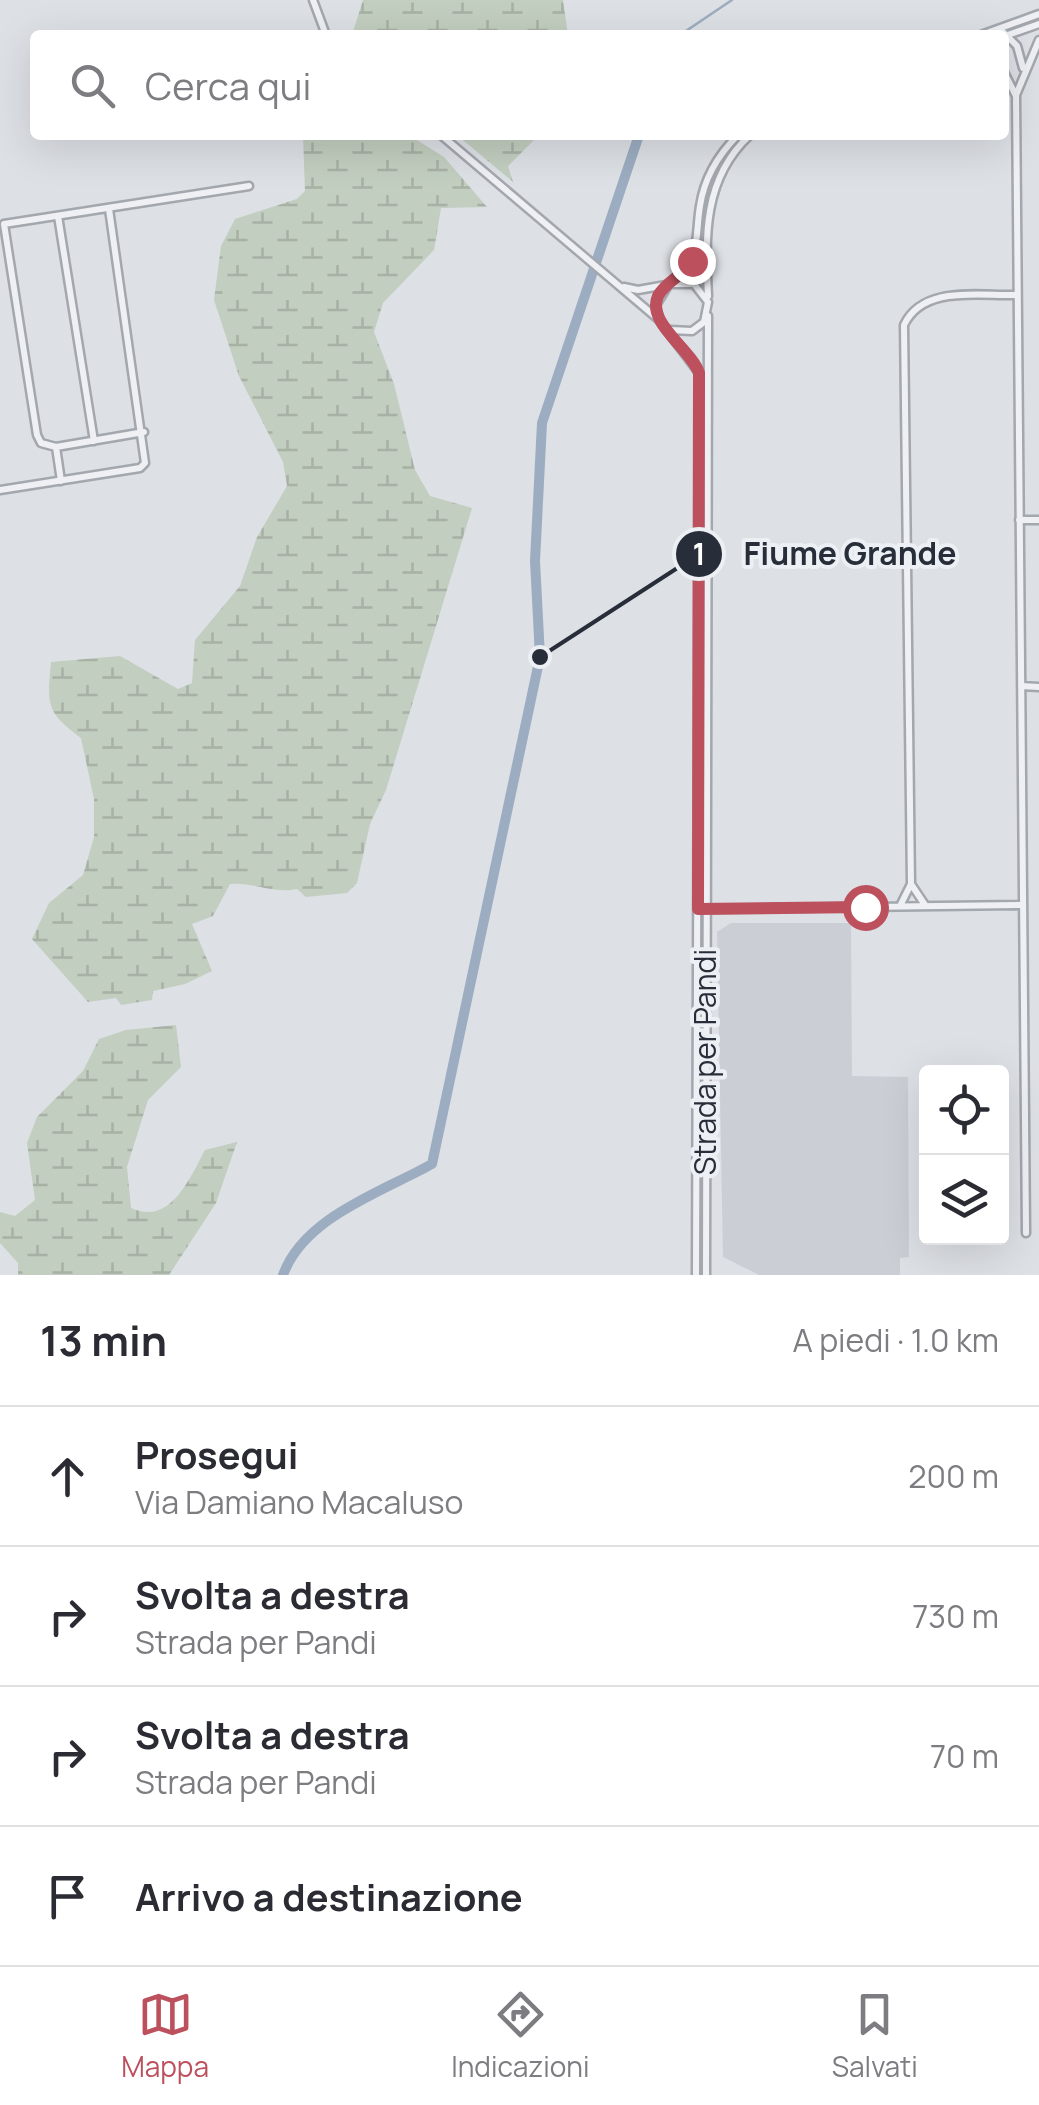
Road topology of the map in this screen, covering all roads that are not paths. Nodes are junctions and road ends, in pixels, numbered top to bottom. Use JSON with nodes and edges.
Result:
{"nodes":[{"id":1,"x":312,"y":0,"type":"edge"},
{"id":2,"x":1039,"y":14,"type":"edge"},
{"id":3,"x":1039,"y":24,"type":"edge"},
{"id":4,"x":324,"y":30,"type":"edge"},
{"id":5,"x":1009,"y":31,"type":"edge"},
{"id":6,"x":1009,"y":32,"type":"edge"},
{"id":7,"x":1009,"y":39,"type":"edge"},
{"id":8,"x":1039,"y":40,"type":"edge"},
{"id":9,"x":1024,"y":70,"type":"junction"},
{"id":10,"x":1009,"y":82,"type":"edge"},
{"id":11,"x":1016,"y":96,"type":"junction"},
{"id":12,"x":447,"y":140,"type":"edge"},
{"id":13,"x":735,"y":140,"type":"edge"},
{"id":14,"x":746,"y":140,"type":"edge"},
{"id":15,"x":250,"y":186,"type":"dead end"},
{"id":16,"x":109,"y":209,"type":"junction"},
{"id":17,"x":58,"y":216,"type":"junction"},
{"id":18,"x":2,"y":224,"type":"edge"},
{"id":19,"x":673,"y":282,"type":"junction"},
{"id":20,"x":618,"y":284,"type":"junction"},
{"id":21,"x":1017,"y":295,"type":"junction"},
{"id":22,"x":708,"y":306,"type":"junction"},
{"id":23,"x":659,"y":320,"type":"junction"},
{"id":24,"x":670,"y":330,"type":"junction"},
{"id":25,"x":144,"y":432,"type":"junction"},
{"id":26,"x":94,"y":441,"type":"junction"},
{"id":27,"x":56,"y":447,"type":"junction"},
{"id":28,"x":61,"y":481,"type":"junction"},
{"id":29,"x":0,"y":490,"type":"edge"},
{"id":30,"x":1019,"y":520,"type":"junction"},
{"id":31,"x":1039,"y":520,"type":"edge"},
{"id":32,"x":1021,"y":686,"type":"junction"},
{"id":33,"x":1039,"y":687,"type":"edge"},
{"id":34,"x":911,"y":884,"type":"junction"},
{"id":35,"x":1023,"y":905,"type":"junction"},
{"id":36,"x":900,"y":906,"type":"junction"},
{"id":37,"x":926,"y":906,"type":"junction"},
{"id":38,"x":698,"y":909,"type":"junction"},
{"id":39,"x":708,"y":909,"type":"junction"},
{"id":40,"x":1026,"y":1232,"type":"dead end"},
{"id":41,"x":696,"y":1275,"type":"edge"},
{"id":42,"x":706,"y":1275,"type":"edge"}],
"edges":[{"from":1,"to":4,"type":"street"},
{"from":2,"to":5,"type":"street"},
{"from":3,"to":6,"type":"street"},
{"from":7,"to":9,"type":"street"},
{"from":8,"to":9,"type":"street"},
{"from":9,"to":11,"type":"street"},
{"from":10,"to":11,"type":"street"},
{"from":11,"to":21,"type":"street"},
{"from":12,"to":20,"type":"street","name":"Strada per Pandi"},
{"from":13,"to":19,"type":"street"},
{"from":14,"to":22,"type":"street","name":"Strada per Pandi"},
{"from":15,"to":16,"type":"street"},
{"from":16,"to":17,"type":"street"},
{"from":16,"to":25,"type":"street"},
{"from":17,"to":18,"type":"street"},
{"from":17,"to":26,"type":"street"},
{"from":18,"to":27,"type":"street"},
{"from":19,"to":20,"type":"street"},
{"from":19,"to":22,"type":"street"},
{"from":19,"to":23,"type":"street"},
{"from":20,"to":23,"type":"street","name":"Strada per Pandi"},
{"from":21,"to":30,"type":"street"},
{"from":21,"to":34,"type":"street"},
{"from":22,"to":24,"type":"street"},
{"from":22,"to":39,"type":"street","name":"Strada per Pandi"},
{"from":23,"to":24,"type":"street","name":"Strada per Pandi"},
{"from":24,"to":38,"type":"street","name":"Strada per Pandi"},
{"from":25,"to":26,"type":"street"},
{"from":25,"to":28,"type":"street"},
{"from":26,"to":27,"type":"street"},
{"from":27,"to":28,"type":"street"},
{"from":28,"to":29,"type":"street"},
{"from":30,"to":31,"type":"street"},
{"from":30,"to":32,"type":"street"},
{"from":32,"to":33,"type":"street"},
{"from":32,"to":35,"type":"street"},
{"from":34,"to":36,"type":"street"},
{"from":34,"to":37,"type":"street"},
{"from":35,"to":37,"type":"street"},
{"from":35,"to":40,"type":"street"},
{"from":36,"to":37,"type":"street"},
{"from":36,"to":39,"type":"street"},
{"from":38,"to":39,"type":"street"},
{"from":38,"to":41,"type":"street","name":"Strada per Pandi"},
{"from":39,"to":42,"type":"street","name":"Strada per Pandi"}]}
